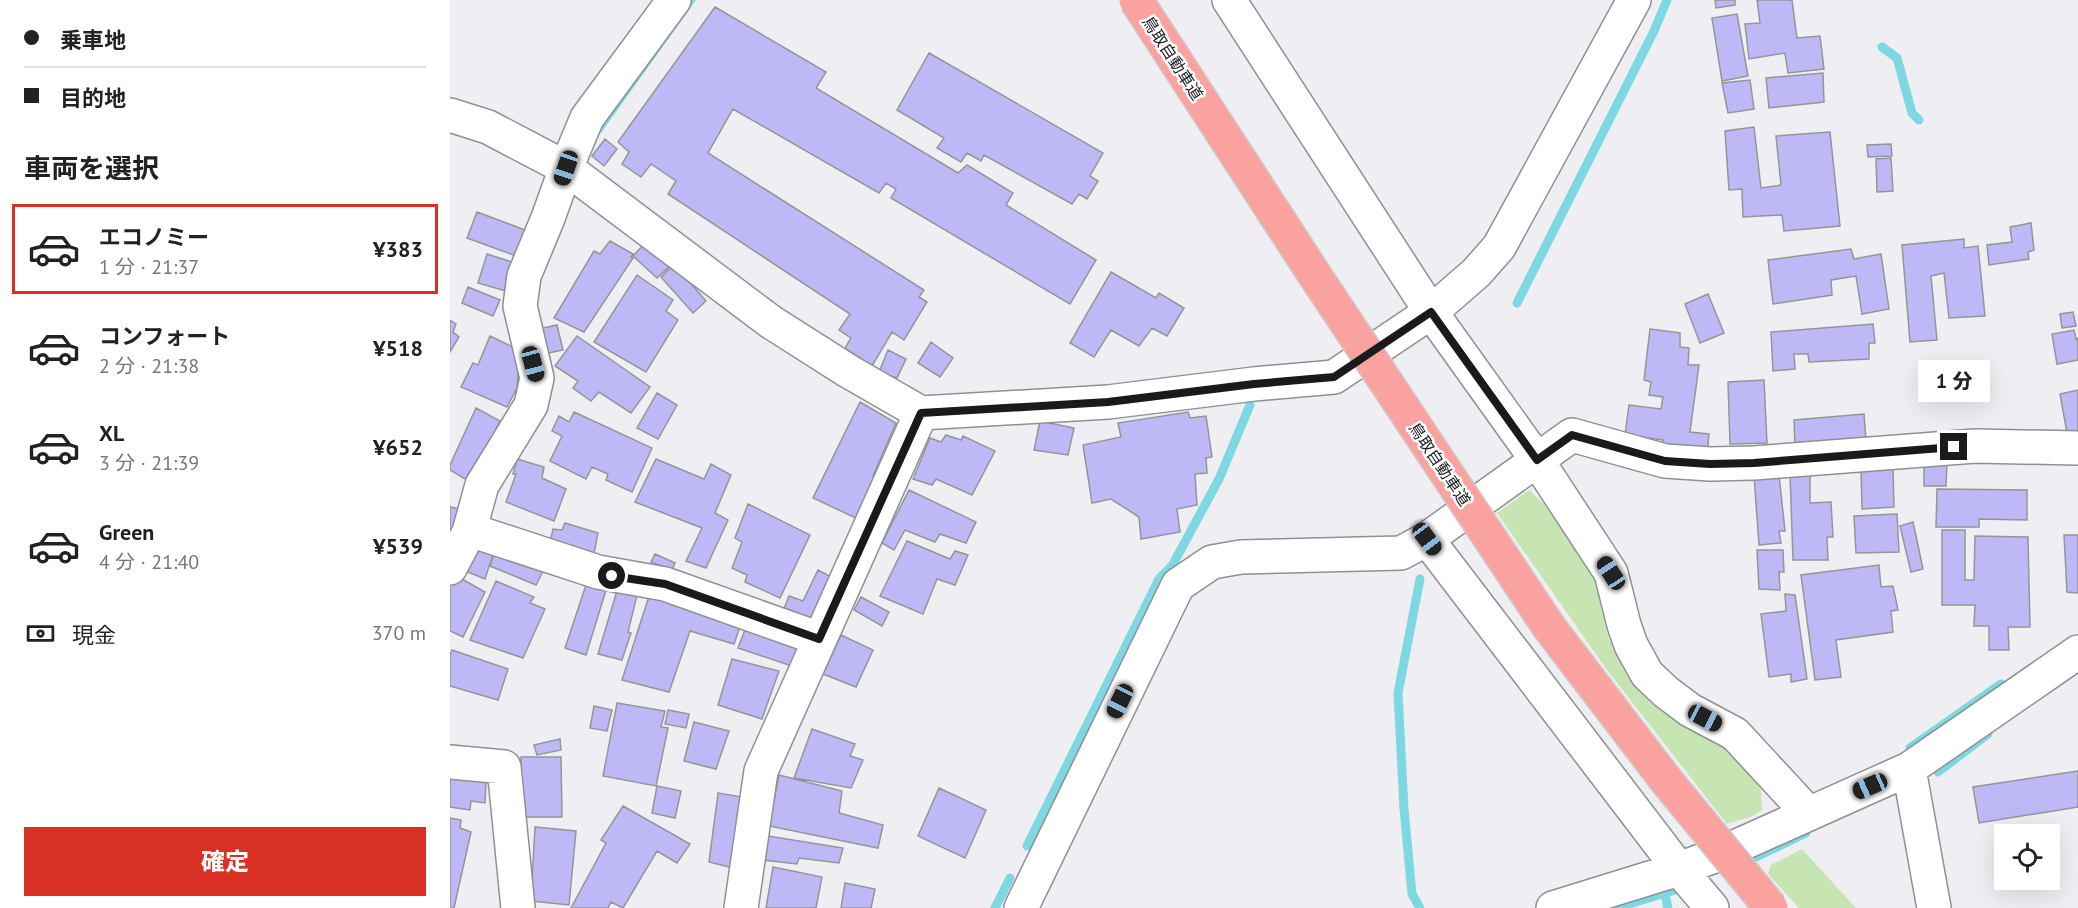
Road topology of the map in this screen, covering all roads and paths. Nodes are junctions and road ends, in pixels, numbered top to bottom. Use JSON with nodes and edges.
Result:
{"nodes":[{"id":1,"x":674,"y":0,"type":"edge"},
{"id":2,"x":1116,"y":0,"type":"edge"},
{"id":3,"x":1136,"y":0,"type":"edge"},
{"id":4,"x":1229,"y":0,"type":"edge"},
{"id":5,"x":1634,"y":0,"type":"edge"},
{"id":6,"x":450,"y":115,"type":"edge"},
{"id":7,"x":566,"y":168,"type":"junction"},
{"id":8,"x":1431,"y":312,"type":"junction"},
{"id":9,"x":921,"y":413,"type":"junction"},
{"id":10,"x":2078,"y":447,"type":"edge"},
{"id":11,"x":1537,"y":460,"type":"junction"},
{"id":12,"x":470,"y":530,"type":"junction"},
{"id":13,"x":1427,"y":539,"type":"junction"},
{"id":14,"x":450,"y":568,"type":"edge"},
{"id":15,"x":819,"y":639,"type":"junction"},
{"id":16,"x":2078,"y":652,"type":"edge"},
{"id":17,"x":450,"y":762,"type":"edge"},
{"id":18,"x":1909,"y":769,"type":"junction"},
{"id":19,"x":1809,"y":814,"type":"junction"},
{"id":20,"x":1679,"y":869,"type":"junction"},
{"id":21,"x":519,"y":908,"type":"edge"},
{"id":22,"x":741,"y":908,"type":"edge"},
{"id":23,"x":1021,"y":908,"type":"edge"},
{"id":24,"x":1553,"y":908,"type":"edge"},
{"id":25,"x":1712,"y":908,"type":"edge"},
{"id":26,"x":1749,"y":908,"type":"edge"},
{"id":27,"x":1772,"y":908,"type":"edge"},
{"id":28,"x":1934,"y":908,"type":"edge"}],
"edges":[{"from":1,"to":7,"type":"street"},
{"from":2,"to":26,"type":"highway","name":"鳥取自動車道"},
{"from":3,"to":27,"type":"highway","name":"鳥取自動車道","bridge":true},
{"from":4,"to":8,"type":"street"},
{"from":5,"to":8,"type":"street"},
{"from":6,"to":7,"type":"street"},
{"from":7,"to":9,"type":"street"},
{"from":7,"to":12,"type":"street"},
{"from":8,"to":9,"type":"street"},
{"from":8,"to":11,"type":"street"},
{"from":9,"to":15,"type":"street"},
{"from":10,"to":11,"type":"street"},
{"from":11,"to":13,"type":"street"},
{"from":11,"to":19,"type":"street"},
{"from":12,"to":14,"type":"street"},
{"from":12,"to":15,"type":"street"},
{"from":13,"to":20,"type":"street"},
{"from":13,"to":23,"type":"street"},
{"from":15,"to":22,"type":"street"},
{"from":16,"to":18,"type":"street"},
{"from":17,"to":21,"type":"street"},
{"from":18,"to":19,"type":"street"},
{"from":18,"to":28,"type":"street"},
{"from":19,"to":20,"type":"street"},
{"from":20,"to":24,"type":"street"},
{"from":20,"to":25,"type":"street"}]}
